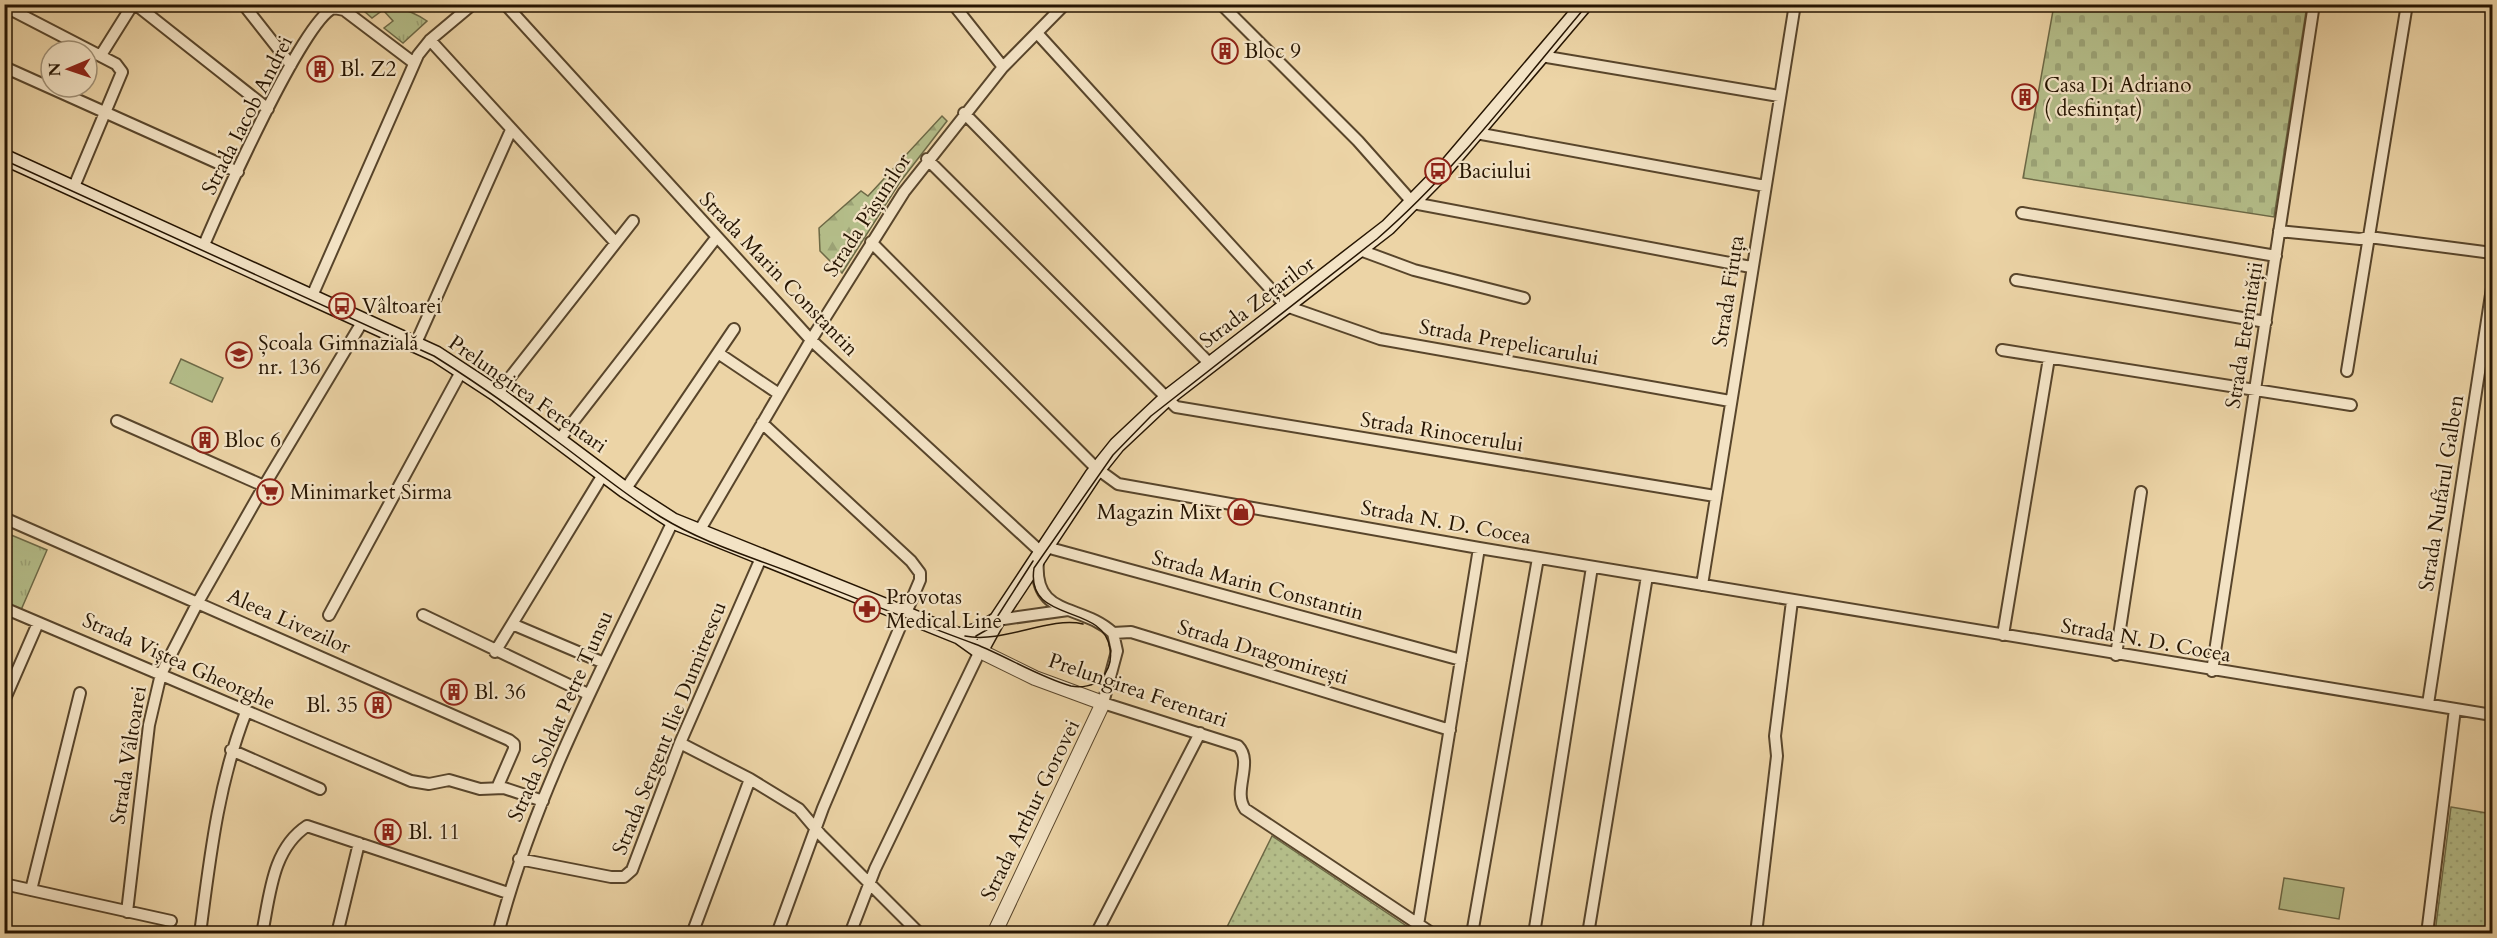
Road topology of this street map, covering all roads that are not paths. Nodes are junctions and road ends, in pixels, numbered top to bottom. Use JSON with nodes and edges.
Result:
{"nodes":[{"id":1,"x":134,"y":4,"type":"edge"},
{"id":2,"x":243,"y":4,"type":"edge"},
{"id":3,"x":505,"y":4,"type":"edge"},
{"id":4,"x":953,"y":4,"type":"edge"},
{"id":5,"x":1065,"y":4,"type":"edge"},
{"id":6,"x":1221,"y":4,"type":"edge"},
{"id":7,"x":1585,"y":4,"type":"edge"},
{"id":8,"x":1795,"y":4,"type":"edge"},
{"id":9,"x":2314,"y":4,"type":"edge"},
{"id":10,"x":2407,"y":4,"type":"edge"},
{"id":11,"x":466,"y":7,"type":"edge"},
{"id":12,"x":5,"y":9,"type":"edge"},
{"id":13,"x":1037,"y":33,"type":"junction"},
{"id":14,"x":430,"y":40,"type":"junction"},
{"id":15,"x":101,"y":56,"type":"junction"},
{"id":16,"x":1541,"y":56,"type":"junction"},
{"id":17,"x":414,"y":63,"type":"junction"},
{"id":18,"x":291,"y":65,"type":"junction"},
{"id":19,"x":4,"y":67,"type":"edge"},
{"id":20,"x":1003,"y":67,"type":"junction"},
{"id":21,"x":1779,"y":96,"type":"junction"},
{"id":22,"x":268,"y":109,"type":"junction"},
{"id":23,"x":107,"y":112,"type":"junction"},
{"id":24,"x":964,"y":113,"type":"junction"},
{"id":25,"x":511,"y":130,"type":"junction"},
{"id":26,"x":1476,"y":133,"type":"junction"},
{"id":27,"x":4,"y":157,"type":"edge"},
{"id":28,"x":927,"y":159,"type":"junction"},
{"id":29,"x":238,"y":172,"type":"junction"},
{"id":30,"x":1765,"y":186,"type":"junction"},
{"id":31,"x":73,"y":189,"type":"junction"},
{"id":32,"x":1413,"y":203,"type":"junction"},
{"id":33,"x":2022,"y":213,"type":"dead end"},
{"id":34,"x":633,"y":221,"type":"dead end"},
{"id":35,"x":2279,"y":231,"type":"junction"},
{"id":36,"x":2369,"y":237,"type":"junction"},
{"id":37,"x":716,"y":238,"type":"junction"},
{"id":38,"x":615,"y":242,"type":"junction"},
{"id":39,"x":872,"y":242,"type":"junction"},
{"id":40,"x":203,"y":247,"type":"junction"},
{"id":41,"x":1360,"y":250,"type":"junction"},
{"id":42,"x":2493,"y":254,"type":"edge"},
{"id":43,"x":2276,"y":256,"type":"junction"},
{"id":44,"x":1751,"y":267,"type":"junction"},
{"id":45,"x":2016,"y":280,"type":"dead end"},
{"id":46,"x":2493,"y":288,"type":"edge"},
{"id":47,"x":312,"y":296,"type":"junction"},
{"id":48,"x":1524,"y":298,"type":"dead end"},
{"id":49,"x":1286,"y":306,"type":"junction"},
{"id":50,"x":364,"y":319,"type":"junction"},
{"id":51,"x":2266,"y":322,"type":"junction"},
{"id":52,"x":734,"y":329,"type":"dead end"},
{"id":53,"x":811,"y":340,"type":"junction"},
{"id":54,"x":416,"y":343,"type":"junction"},
{"id":55,"x":2002,"y":350,"type":"dead end"},
{"id":56,"x":718,"y":353,"type":"junction"},
{"id":57,"x":2049,"y":358,"type":"junction"},
{"id":58,"x":1210,"y":364,"type":"junction"},
{"id":59,"x":462,"y":370,"type":"junction"},
{"id":60,"x":2347,"y":371,"type":"dead end"},
{"id":61,"x":2255,"y":390,"type":"junction"},
{"id":62,"x":497,"y":393,"type":"junction"},
{"id":63,"x":779,"y":394,"type":"junction"},
{"id":64,"x":1167,"y":398,"type":"junction"},
{"id":65,"x":1730,"y":401,"type":"junction"},
{"id":66,"x":2351,"y":405,"type":"dead end"},
{"id":67,"x":117,"y":421,"type":"dead end"},
{"id":68,"x":762,"y":423,"type":"junction"},
{"id":69,"x":559,"y":440,"type":"junction"},
{"id":70,"x":1097,"y":469,"type":"junction"},
{"id":71,"x":604,"y":473,"type":"junction"},
{"id":72,"x":264,"y":486,"type":"junction"},
{"id":73,"x":625,"y":490,"type":"junction"},
{"id":74,"x":2141,"y":492,"type":"dead end"},
{"id":75,"x":1715,"y":496,"type":"junction"},
{"id":76,"x":4,"y":518,"type":"edge"},
{"id":77,"x":673,"y":521,"type":"junction"},
{"id":78,"x":698,"y":532,"type":"junction"},
{"id":79,"x":1479,"y":548,"type":"junction"},
{"id":80,"x":1042,"y":553,"type":"junction"},
{"id":81,"x":761,"y":558,"type":"junction"},
{"id":82,"x":1538,"y":558,"type":"junction"},
{"id":83,"x":1592,"y":567,"type":"junction"},
{"id":84,"x":1647,"y":576,"type":"junction"},
{"id":85,"x":1702,"y":585,"type":"junction"},
{"id":86,"x":1792,"y":601,"type":"junction"},
{"id":87,"x":198,"y":602,"type":"junction"},
{"id":88,"x":4,"y":608,"type":"edge"},
{"id":89,"x":1069,"y":610,"type":"junction"},
{"id":90,"x":329,"y":615,"type":"dead end"},
{"id":91,"x":423,"y":615,"type":"dead end"},
{"id":92,"x":906,"y":615,"type":"junction"},
{"id":93,"x":997,"y":620,"type":"junction"},
{"id":94,"x":38,"y":623,"type":"junction"},
{"id":95,"x":512,"y":624,"type":"junction"},
{"id":96,"x":1113,"y":633,"type":"junction"},
{"id":97,"x":2003,"y":635,"type":"junction"},
{"id":98,"x":959,"y":636,"type":"junction"},
{"id":99,"x":980,"y":651,"type":"junction"},
{"id":100,"x":495,"y":652,"type":"junction"},
{"id":101,"x":2116,"y":655,"type":"junction"},
{"id":102,"x":1461,"y":660,"type":"junction"},
{"id":103,"x":604,"y":663,"type":"junction"},
{"id":104,"x":2212,"y":671,"type":"junction"},
{"id":105,"x":161,"y":674,"type":"junction"},
{"id":106,"x":80,"y":693,"type":"dead end"},
{"id":107,"x":588,"y":694,"type":"junction"},
{"id":108,"x":4,"y":701,"type":"edge"},
{"id":109,"x":1103,"y":703,"type":"junction"},
{"id":110,"x":2428,"y":704,"type":"junction"},
{"id":111,"x":2455,"y":709,"type":"junction"},
{"id":112,"x":246,"y":712,"type":"junction"},
{"id":113,"x":2493,"y":715,"type":"edge"},
{"id":114,"x":1450,"y":730,"type":"junction"},
{"id":115,"x":1200,"y":733,"type":"junction"},
{"id":116,"x":680,"y":743,"type":"junction"},
{"id":117,"x":231,"y":750,"type":"junction"},
{"id":118,"x":750,"y":778,"type":"junction"},
{"id":119,"x":498,"y":788,"type":"junction"},
{"id":120,"x":320,"y":789,"type":"dead end"},
{"id":121,"x":543,"y":801,"type":"junction"},
{"id":122,"x":816,"y":826,"type":"junction"},
{"id":123,"x":359,"y":843,"type":"junction"},
{"id":124,"x":519,"y":859,"type":"junction"},
{"id":125,"x":868,"y":883,"type":"junction"},
{"id":126,"x":4,"y":884,"type":"edge"},
{"id":127,"x":31,"y":890,"type":"junction"},
{"id":128,"x":508,"y":893,"type":"junction"},
{"id":129,"x":127,"y":912,"type":"junction"},
{"id":130,"x":171,"y":921,"type":"dead end"},
{"id":131,"x":1418,"y":925,"type":"junction"},
{"id":132,"x":200,"y":933,"type":"edge"},
{"id":133,"x":262,"y":933,"type":"edge"},
{"id":134,"x":337,"y":933,"type":"edge"},
{"id":135,"x":498,"y":933,"type":"edge"},
{"id":136,"x":692,"y":933,"type":"edge"},
{"id":137,"x":777,"y":933,"type":"edge"},
{"id":138,"x":849,"y":933,"type":"edge"},
{"id":139,"x":920,"y":933,"type":"edge"},
{"id":140,"x":994,"y":933,"type":"edge"},
{"id":141,"x":1096,"y":933,"type":"edge"},
{"id":142,"x":1433,"y":933,"type":"edge"},
{"id":143,"x":1472,"y":933,"type":"edge"},
{"id":144,"x":1534,"y":933,"type":"edge"},
{"id":145,"x":1588,"y":933,"type":"edge"},
{"id":146,"x":1756,"y":933,"type":"edge"},
{"id":147,"x":2427,"y":933,"type":"edge"}],
"edges":[{"from":1,"to":15,"type":"street"},
{"from":1,"to":22,"type":"street"},
{"from":2,"to":18,"type":"street"},
{"from":3,"to":37,"type":"street","name":"Strada Marin Constantin"},
{"from":4,"to":20,"type":"street"},
{"from":5,"to":13,"type":"street","name":"Strada Pășunilor"},
{"from":6,"to":32,"type":"street"},
{"from":7,"to":16,"type":"main road","name":"Strada Zețarilor"},
{"from":8,"to":21,"type":"street","name":"Strada Firuța"},
{"from":9,"to":35,"type":"street","name":"Strada Eternității"},
{"from":10,"to":36,"type":"street"},
{"from":11,"to":14,"type":"street"},
{"from":12,"to":15,"type":"street"},
{"from":13,"to":20,"type":"street","name":"Strada Pășunilor"},
{"from":13,"to":49,"type":"street"},
{"from":14,"to":17,"type":"street"},
{"from":14,"to":25,"type":"street"},
{"from":15,"to":23,"type":"street"},
{"from":16,"to":21,"type":"street"},
{"from":16,"to":26,"type":"main road","name":"Strada Zețarilor"},
{"from":17,"to":18,"type":"street","name":"Strada Iacob Andrei"},
{"from":17,"to":47,"type":"street"},
{"from":18,"to":22,"type":"street","name":"Strada Iacob Andrei"},
{"from":19,"to":23,"type":"street"},
{"from":20,"to":24,"type":"street","name":"Strada Pășunilor"},
{"from":21,"to":30,"type":"street","name":"Strada Firuța"},
{"from":22,"to":29,"type":"street","name":"Strada Iacob Andrei"},
{"from":23,"to":29,"type":"street"},
{"from":23,"to":31,"type":"street"},
{"from":24,"to":28,"type":"street","name":"Strada Pășunilor"},
{"from":24,"to":58,"type":"street"},
{"from":25,"to":38,"type":"street"},
{"from":25,"to":54,"type":"street"},
{"from":26,"to":30,"type":"street"},
{"from":26,"to":32,"type":"main road","name":"Strada Zețarilor"},
{"from":27,"to":31,"type":"main road","name":"Prelungirea Ferentari"},
{"from":28,"to":39,"type":"street","name":"Strada Pășunilor"},
{"from":28,"to":64,"type":"street","name":"Strada Rinocerului"},
{"from":29,"to":40,"type":"street","name":"Strada Iacob Andrei"},
{"from":30,"to":44,"type":"street","name":"Strada Firuța"},
{"from":31,"to":40,"type":"main road","name":"Prelungirea Ferentari"},
{"from":32,"to":41,"type":"main road","name":"Strada Zețarilor"},
{"from":32,"to":44,"type":"street"},
{"from":33,"to":43,"type":"street"},
{"from":34,"to":38,"type":"street"},
{"from":35,"to":36,"type":"street"},
{"from":35,"to":43,"type":"street","name":"Strada Eternității"},
{"from":36,"to":42,"type":"street"},
{"from":36,"to":60,"type":"street"},
{"from":37,"to":53,"type":"street","name":"Strada Marin Constantin"},
{"from":37,"to":69,"type":"street"},
{"from":38,"to":62,"type":"street"},
{"from":39,"to":53,"type":"street","name":"Strada Pășunilor"},
{"from":39,"to":70,"type":"street","name":"Strada N. D. Cocea"},
{"from":40,"to":47,"type":"main road","name":"Prelungirea Ferentari"},
{"from":41,"to":48,"type":"street"},
{"from":41,"to":49,"type":"main road","name":"Strada Zețarilor"},
{"from":43,"to":51,"type":"street","name":"Strada Eternității"},
{"from":44,"to":65,"type":"street","name":"Strada Firuța"},
{"from":45,"to":51,"type":"street"},
{"from":46,"to":110,"type":"street","name":"Strada Nufărul Galben"},
{"from":47,"to":50,"type":"main road","name":"Prelungirea Ferentari"},
{"from":49,"to":58,"type":"main road","name":"Strada Zețarilor"},
{"from":49,"to":65,"type":"street","name":"Strada Prepelicarului"},
{"from":50,"to":54,"type":"main road","name":"Prelungirea Ferentari"},
{"from":50,"to":72,"type":"street","name":"Strada Vâltoarei"},
{"from":51,"to":61,"type":"street","name":"Strada Eternității"},
{"from":52,"to":56,"type":"street"},
{"from":53,"to":63,"type":"street","name":"Strada Pășunilor"},
{"from":53,"to":80,"type":"street","name":"Strada Marin Constantin"},
{"from":54,"to":59,"type":"main road","name":"Prelungirea Ferentari"},
{"from":55,"to":57,"type":"street"},
{"from":56,"to":63,"type":"street"},
{"from":56,"to":73,"type":"street"},
{"from":57,"to":61,"type":"street"},
{"from":57,"to":97,"type":"street"},
{"from":58,"to":64,"type":"main road","name":"Strada Zețarilor"},
{"from":59,"to":62,"type":"main road","name":"Prelungirea Ferentari"},
{"from":59,"to":90,"type":"street"},
{"from":61,"to":66,"type":"street"},
{"from":61,"to":104,"type":"street","name":"Strada Eternității"},
{"from":62,"to":69,"type":"main road","name":"Prelungirea Ferentari"},
{"from":63,"to":68,"type":"street","name":"Strada Pășunilor"},
{"from":64,"to":70,"type":"main road","name":"Strada Zețarilor"},
{"from":64,"to":75,"type":"street","name":"Strada Rinocerului"},
{"from":65,"to":75,"type":"street","name":"Strada Firuța"},
{"from":67,"to":72,"type":"street"},
{"from":68,"to":78,"type":"street","name":"Strada Pășunilor"},
{"from":68,"to":92,"type":"street"},
{"from":69,"to":71,"type":"main road","name":"Prelungirea Ferentari"},
{"from":70,"to":79,"type":"street","name":"Strada N. D. Cocea"},
{"from":70,"to":80,"type":"main road","name":"Strada Zețarilor"},
{"from":71,"to":73,"type":"main road","name":"Prelungirea Ferentari"},
{"from":71,"to":95,"type":"street"},
{"from":72,"to":87,"type":"street","name":"Strada Vâltoarei"},
{"from":73,"to":77,"type":"main road","name":"Prelungirea Ferentari"},
{"from":74,"to":101,"type":"street"},
{"from":75,"to":85,"type":"street","name":"Strada Firuța"},
{"from":76,"to":87,"type":"street","name":"Aleea Livezilor"},
{"from":77,"to":78,"type":"main road","name":"Prelungirea Ferentari"},
{"from":77,"to":103,"type":"street","name":"Strada Soldat Petre Tunsu"},
{"from":78,"to":81,"type":"main road","name":"Prelungirea Ferentari"},
{"from":79,"to":82,"type":"street","name":"Strada N. D. Cocea"},
{"from":79,"to":102,"type":"street"},
{"from":80,"to":89,"type":"street","name":"Strada Dragomirești"},
{"from":80,"to":93,"type":"main road","name":"Strada Zețarilor"},
{"from":80,"to":102,"type":"street","name":"Strada Marin Constantin"},
{"from":81,"to":92,"type":"main road","name":"Prelungirea Ferentari"},
{"from":81,"to":116,"type":"street","name":"Strada Sergent Ilie Dumitrescu"},
{"from":82,"to":83,"type":"street","name":"Strada N. D. Cocea"},
{"from":82,"to":143,"type":"street"},
{"from":83,"to":84,"type":"street","name":"Strada N. D. Cocea"},
{"from":83,"to":144,"type":"street"},
{"from":84,"to":85,"type":"street","name":"Strada N. D. Cocea"},
{"from":84,"to":145,"type":"street"},
{"from":85,"to":86,"type":"street","name":"Strada N. D. Cocea"},
{"from":86,"to":97,"type":"street","name":"Strada N. D. Cocea"},
{"from":86,"to":146,"type":"street"},
{"from":87,"to":105,"type":"street","name":"Strada Vâltoarei"},
{"from":87,"to":119,"type":"street","name":"Aleea Livezilor"},
{"from":88,"to":94,"type":"street"},
{"from":89,"to":93,"type":"street","name":"Strada Dragomirești"},
{"from":89,"to":96,"type":"street","name":"Strada Dragomirești"},
{"from":91,"to":100,"type":"street"},
{"from":92,"to":98,"type":"main road","name":"Prelungirea Ferentari"},
{"from":92,"to":122,"type":"street"},
{"from":93,"to":98,"type":"main road"},
{"from":93,"to":99,"type":"main road","name":"Strada Zețarilor"},
{"from":94,"to":105,"type":"street","name":"Strada Viștea Gheorghe"},
{"from":94,"to":108,"type":"street"},
{"from":95,"to":100,"type":"street"},
{"from":95,"to":103,"type":"street"},
{"from":96,"to":109,"type":"street"},
{"from":96,"to":114,"type":"street","name":"Strada Dragomirești"},
{"from":97,"to":101,"type":"street","name":"Strada N. D. Cocea"},
{"from":98,"to":99,"type":"main road","name":"Prelungirea Ferentari"},
{"from":99,"to":109,"type":"street","name":"Prelungirea Ferentari"},
{"from":99,"to":125,"type":"street"},
{"from":100,"to":107,"type":"street"},
{"from":101,"to":104,"type":"street","name":"Strada N. D. Cocea"},
{"from":102,"to":114,"type":"street"},
{"from":103,"to":107,"type":"street","name":"Strada Soldat Petre Tunsu"},
{"from":104,"to":110,"type":"street","name":"Strada N. D. Cocea"},
{"from":105,"to":112,"type":"street","name":"Strada Viștea Gheorghe"},
{"from":105,"to":129,"type":"street","name":"Strada Vâltoarei"},
{"from":106,"to":127,"type":"street"},
{"from":107,"to":121,"type":"street","name":"Strada Soldat Petre Tunsu"},
{"from":109,"to":115,"type":"street","name":"Prelungirea Ferentari"},
{"from":109,"to":140,"type":"street","name":"Strada Arthur Gorovei"},
{"from":110,"to":111,"type":"street","name":"Strada N. D. Cocea"},
{"from":111,"to":113,"type":"street","name":"Strada N. D. Cocea"},
{"from":111,"to":147,"type":"street"},
{"from":112,"to":117,"type":"street"},
{"from":112,"to":119,"type":"street","name":"Strada Viștea Gheorghe"},
{"from":114,"to":131,"type":"street"},
{"from":115,"to":131,"type":"street","name":"Prelungirea Ferentari"},
{"from":115,"to":141,"type":"street"},
{"from":116,"to":118,"type":"street"},
{"from":116,"to":124,"type":"street","name":"Strada Sergent Ilie Dumitrescu"},
{"from":117,"to":120,"type":"street"},
{"from":117,"to":132,"type":"street"},
{"from":118,"to":122,"type":"street"},
{"from":118,"to":136,"type":"street"},
{"from":119,"to":121,"type":"street","name":"Strada Viștea Gheorghe"},
{"from":121,"to":124,"type":"street","name":"Strada Soldat Petre Tunsu"},
{"from":122,"to":125,"type":"street"},
{"from":122,"to":137,"type":"street"},
{"from":123,"to":128,"type":"street"},
{"from":123,"to":133,"type":"street"},
{"from":123,"to":134,"type":"street"},
{"from":124,"to":128,"type":"street","name":"Strada Soldat Petre Tunsu"},
{"from":125,"to":138,"type":"street"},
{"from":125,"to":139,"type":"street"},
{"from":126,"to":127,"type":"street"},
{"from":127,"to":129,"type":"street"},
{"from":128,"to":135,"type":"street","name":"Strada Soldat Petre Tunsu"},
{"from":129,"to":130,"type":"street"},
{"from":131,"to":142,"type":"street","name":"Prelungirea Ferentari"}]}
